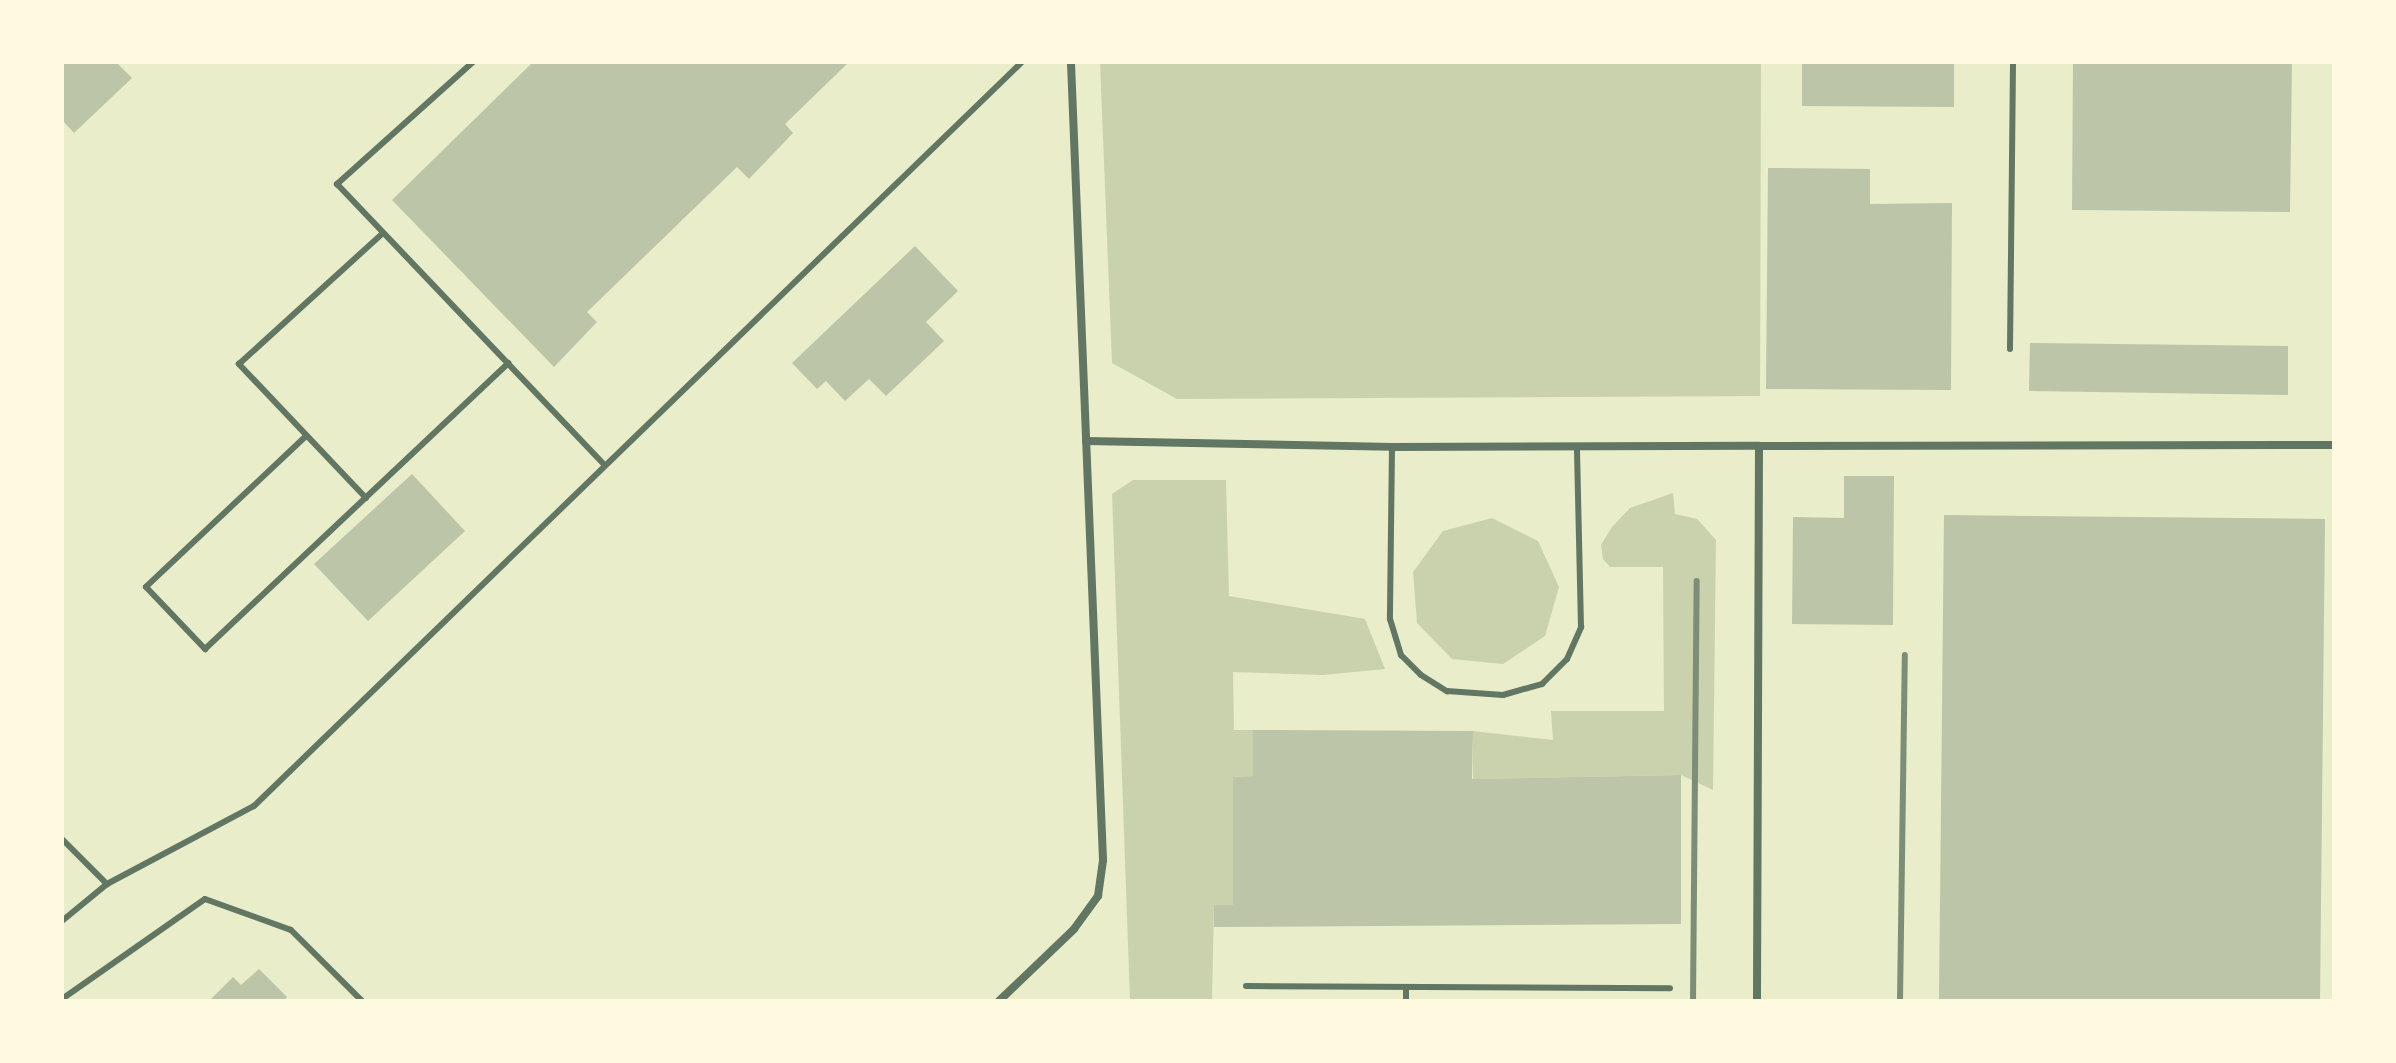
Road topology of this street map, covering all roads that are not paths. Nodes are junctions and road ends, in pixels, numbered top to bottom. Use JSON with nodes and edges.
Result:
{"nodes":[{"id":1,"x":473,"y":62,"type":"edge"},
{"id":2,"x":1022,"y":62,"type":"edge"},
{"id":3,"x":1071,"y":62,"type":"edge"},
{"id":4,"x":2013,"y":62,"type":"edge"},
{"id":5,"x":382,"y":234,"type":"junction"},
{"id":6,"x":2010,"y":349,"type":"dead end"},
{"id":7,"x":508,"y":363,"type":"junction"},
{"id":8,"x":306,"y":436,"type":"junction"},
{"id":9,"x":1086,"y":441,"type":"junction"},
{"id":10,"x":2334,"y":445,"type":"edge"},
{"id":11,"x":1759,"y":446,"type":"junction"},
{"id":12,"x":1392,"y":447,"type":"junction"},
{"id":13,"x":1577,"y":447,"type":"junction"},
{"id":14,"x":605,"y":465,"type":"junction"},
{"id":15,"x":366,"y":498,"type":"junction"},
{"id":16,"x":62,"y":839,"type":"edge"},
{"id":17,"x":107,"y":884,"type":"junction"},
{"id":18,"x":62,"y":921,"type":"edge"},
{"id":19,"x":1246,"y":986,"type":"dead end"},
{"id":20,"x":1406,"y":987,"type":"junction"},
{"id":21,"x":1670,"y":988,"type":"dead end"},
{"id":22,"x":62,"y":999,"type":"edge"},
{"id":23,"x":362,"y":1001,"type":"edge"},
{"id":24,"x":999,"y":1001,"type":"edge"},
{"id":25,"x":1406,"y":1001,"type":"edge"},
{"id":26,"x":1757,"y":1001,"type":"edge"}],
"edges":[{"from":1,"to":5,"type":"lane"},
{"from":2,"to":14,"type":"lane"},
{"from":3,"to":9,"type":"street"},
{"from":4,"to":6,"type":"lane"},
{"from":5,"to":7,"type":"lane"},
{"from":5,"to":8,"type":"lane"},
{"from":7,"to":14,"type":"lane"},
{"from":7,"to":15,"type":"lane"},
{"from":8,"to":15,"type":"lane"},
{"from":8,"to":15,"type":"lane"},
{"from":9,"to":12,"type":"street"},
{"from":9,"to":24,"type":"street"},
{"from":10,"to":11,"type":"street"},
{"from":11,"to":13,"type":"street"},
{"from":11,"to":26,"type":"street"},
{"from":12,"to":13,"type":"street"},
{"from":12,"to":13,"type":"lane"},
{"from":14,"to":17,"type":"lane"},
{"from":16,"to":17,"type":"lane"},
{"from":17,"to":18,"type":"lane"},
{"from":19,"to":20,"type":"lane"},
{"from":20,"to":21,"type":"lane"},
{"from":20,"to":25,"type":"lane"},
{"from":22,"to":23,"type":"lane"}]}
